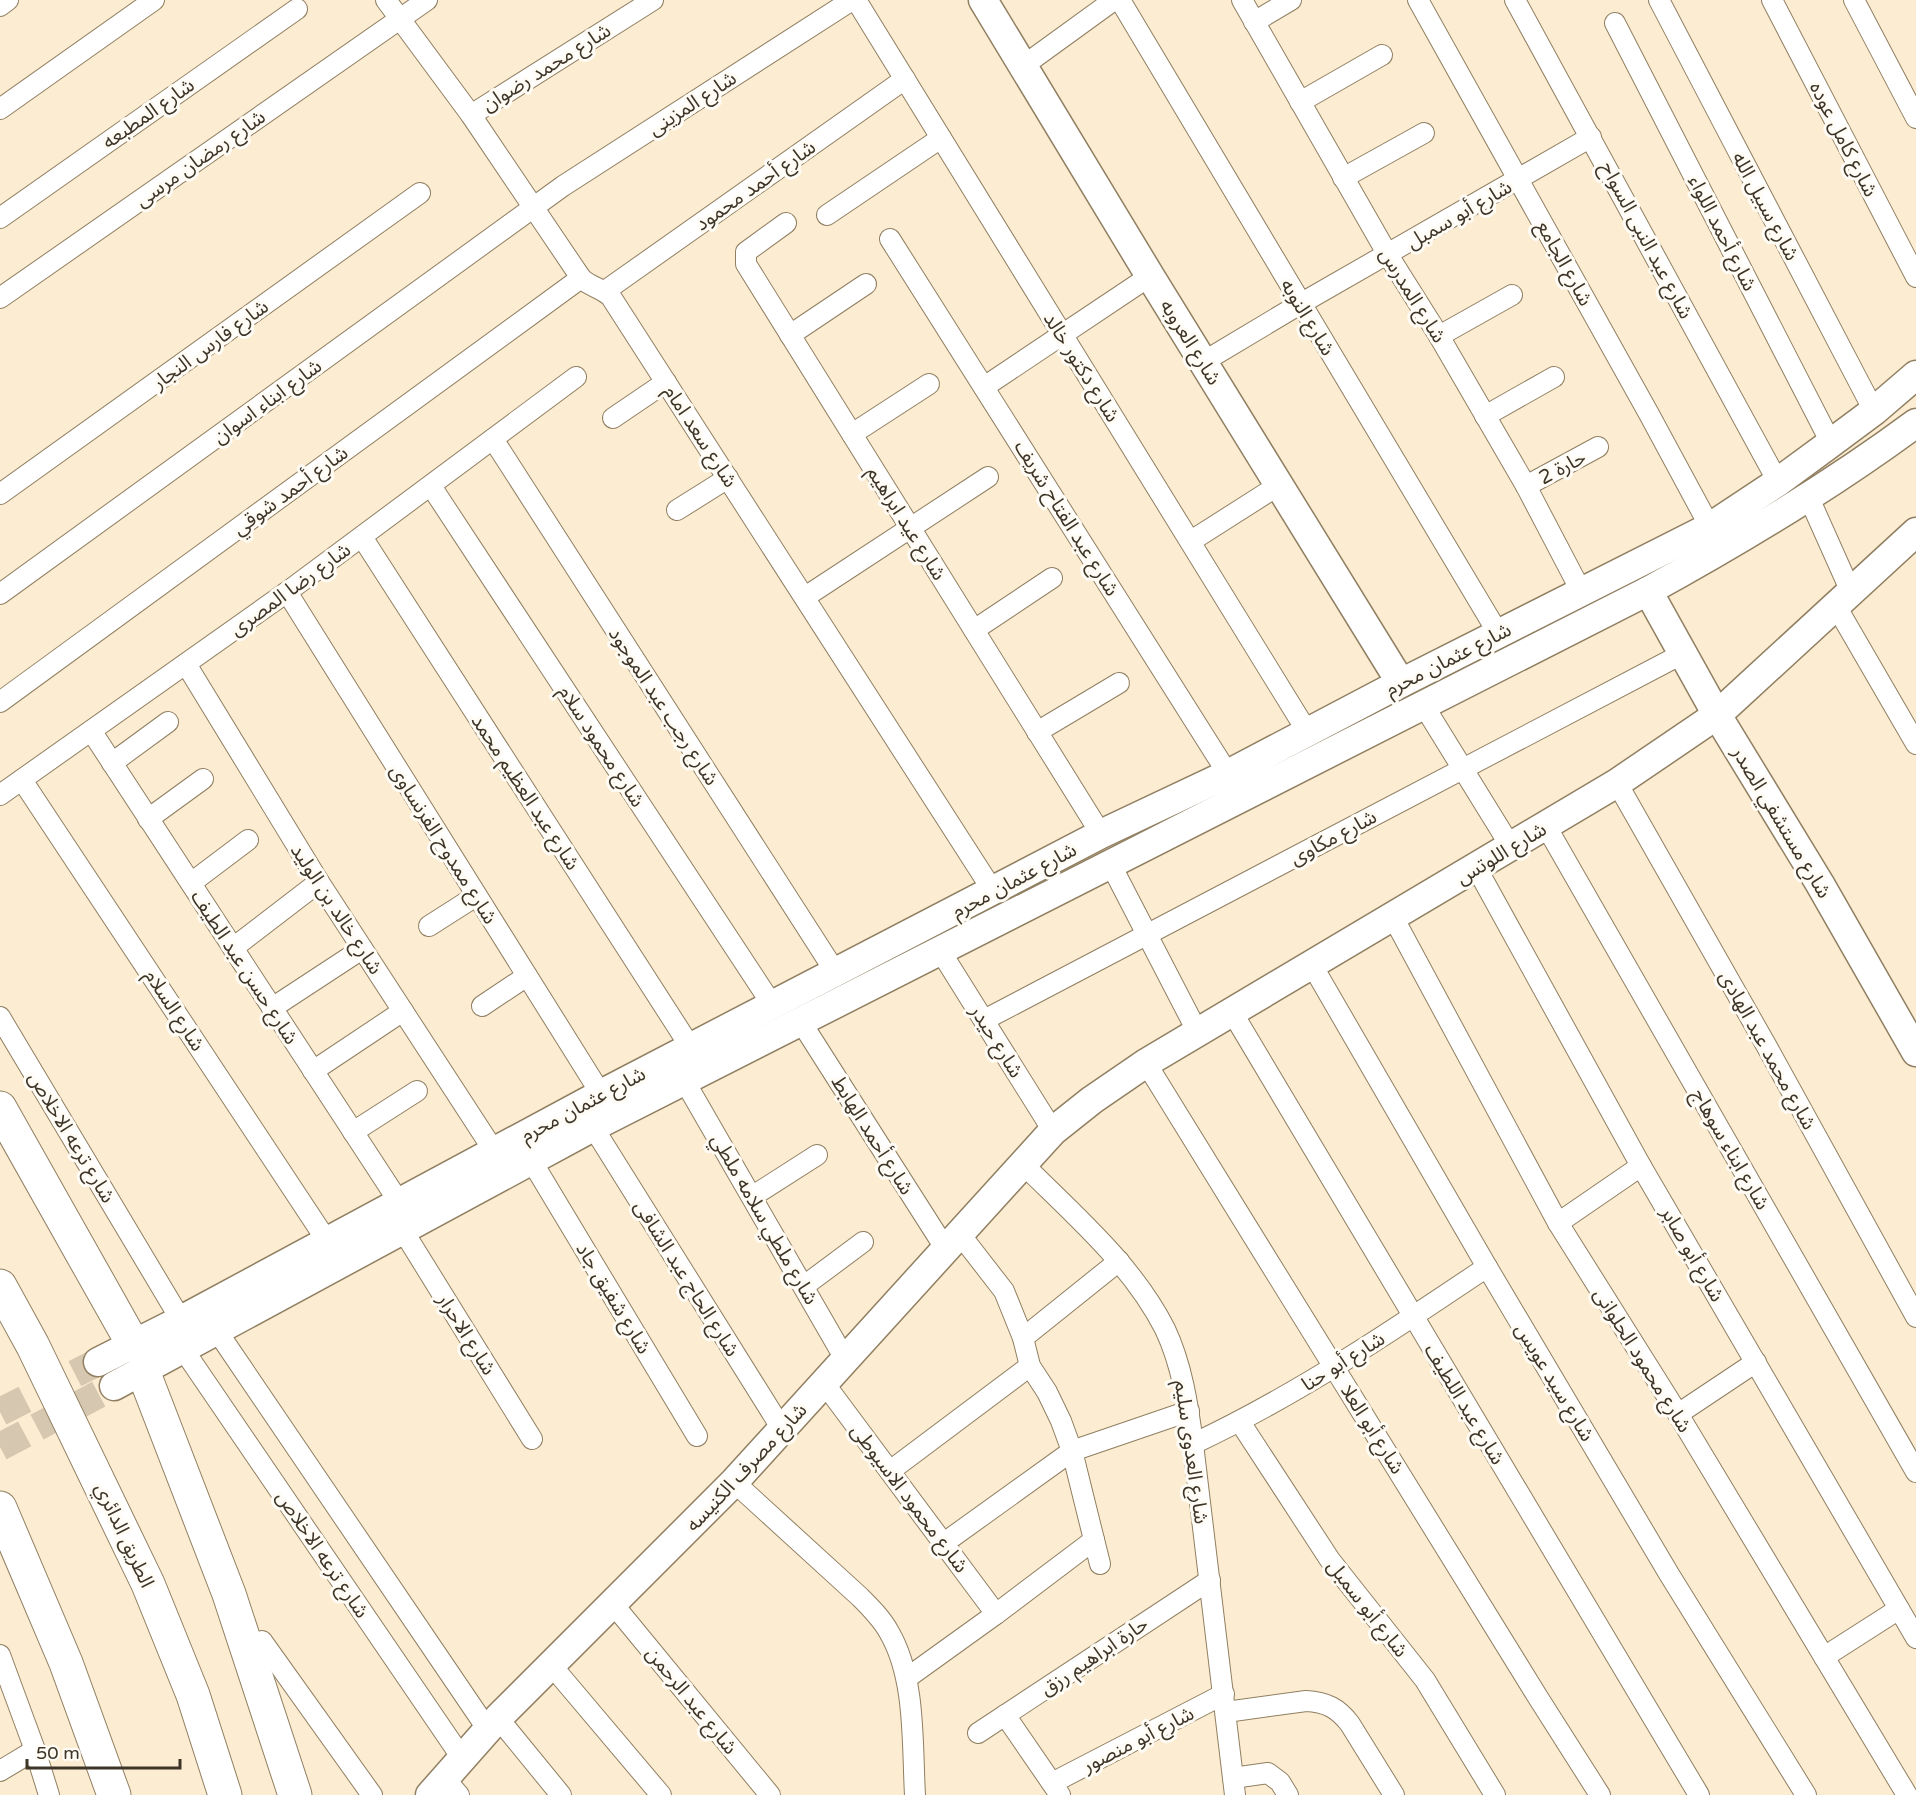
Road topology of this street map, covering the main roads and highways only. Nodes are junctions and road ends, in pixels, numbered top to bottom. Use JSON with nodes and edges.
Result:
{"nodes":[{"id":1,"x":983,"y":0,"type":"edge"},
{"id":2,"x":1916,"y":375,"type":"edge"},
{"id":3,"x":1916,"y":423,"type":"edge"},
{"id":4,"x":1916,"y":532,"type":"edge"},
{"id":5,"x":1648,"y":591,"type":"junction"},
{"id":6,"x":1401,"y":683,"type":"junction"},
{"id":7,"x":1717,"y":715,"type":"junction"},
{"id":8,"x":1235,"y":785,"type":"junction"},
{"id":9,"x":1916,"y":1052,"type":"edge"},
{"id":10,"x":0,"y":1108,"type":"edge"},
{"id":11,"x":1053,"y":1131,"type":"joint"},
{"id":12,"x":401,"y":1216,"type":"junction"},
{"id":13,"x":0,"y":1286,"type":"edge"},
{"id":14,"x":138,"y":1358,"type":"junction"},
{"id":15,"x":98,"y":1362,"type":"tunnel mouth"},
{"id":16,"x":114,"y":1386,"type":"tunnel mouth"},
{"id":17,"x":0,"y":1508,"type":"edge"},
{"id":18,"x":449,"y":1782,"type":"edge"},
{"id":19,"x":114,"y":1795,"type":"edge"},
{"id":20,"x":225,"y":1795,"type":"edge"},
{"id":21,"x":295,"y":1795,"type":"edge"}],
"edges":[{"from":1,"to":6,"type":"main road","name":"شارع العروبه"},
{"from":2,"to":6,"type":"main road","name":"شارع عثمان محرم"},
{"from":3,"to":5,"type":"main road","name":"شارع عثمان محرم"},
{"from":4,"to":7,"type":"main road","name":"شارع اللوتس"},
{"from":5,"to":7,"type":"main road","name":"شارع مستشفي الصدر"},
{"from":5,"to":8,"type":"main road","name":"شارع عثمان محرم"},
{"from":6,"to":8,"type":"main road","name":"شارع عثمان محرم"},
{"from":7,"to":9,"type":"main road","name":"شارع مستشفي الصدر"},
{"from":7,"to":11,"type":"main road","name":"شارع اللوتس"},
{"from":8,"to":12,"type":"main road","name":"شارع عثمان محرم"},
{"from":8,"to":12,"type":"main road","name":"شارع عثمان محرم"},
{"from":10,"to":14,"type":"highway"},
{"from":11,"to":18,"type":"main road","name":"شارع مصرف الكنيسه"},
{"from":12,"to":14,"type":"main road","name":"شارع عثمان محرم"},
{"from":12,"to":14,"type":"main road","name":"شارع عثمان محرم"},
{"from":13,"to":20,"type":"highway","name":"الطريق الدائري"},
{"from":14,"to":15,"type":"main road","name":"شارع عثمان محرم"},
{"from":14,"to":16,"type":"main road","name":"شارع عثمان محرم"},
{"from":14,"to":21,"type":"highway"},
{"from":17,"to":19,"type":"highway"}]}
